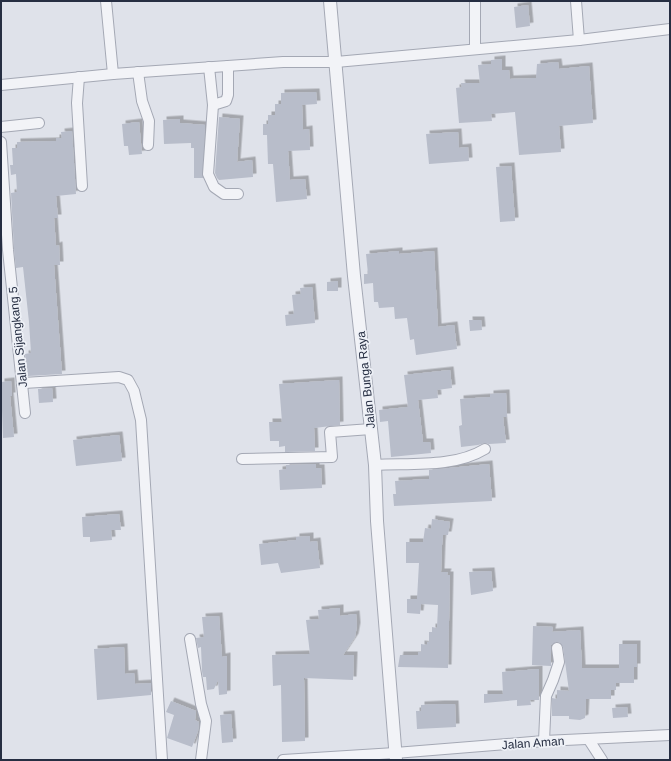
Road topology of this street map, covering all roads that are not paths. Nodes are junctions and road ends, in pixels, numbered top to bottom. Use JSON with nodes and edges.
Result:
{"nodes":[{"id":1,"x":106,"y":1,"type":"edge"},
{"id":2,"x":330,"y":1,"type":"edge"},
{"id":3,"x":475,"y":1,"type":"edge"},
{"id":4,"x":576,"y":1,"type":"edge"},
{"id":5,"x":670,"y":29,"type":"edge"},
{"id":6,"x":578,"y":40,"type":"junction"},
{"id":7,"x":475,"y":48,"type":"junction"},
{"id":8,"x":336,"y":62,"type":"junction"},
{"id":9,"x":228,"y":66,"type":"junction"},
{"id":10,"x":209,"y":67,"type":"junction"},
{"id":11,"x":138,"y":72,"type":"junction"},
{"id":12,"x":113,"y":74,"type":"junction"},
{"id":13,"x":79,"y":77,"type":"junction"},
{"id":14,"x":1,"y":84,"type":"edge"},
{"id":15,"x":213,"y":105,"type":"junction"},
{"id":16,"x":39,"y":123,"type":"dead end"},
{"id":17,"x":1,"y":127,"type":"edge"},
{"id":18,"x":1,"y":142,"type":"edge"},
{"id":19,"x":148,"y":145,"type":"dead end"},
{"id":20,"x":82,"y":186,"type":"dead end"},
{"id":21,"x":238,"y":194,"type":"dead end"},
{"id":22,"x":24,"y":383,"type":"junction"},
{"id":23,"x":26,"y":413,"type":"dead end"},
{"id":24,"x":371,"y":429,"type":"junction"},
{"id":25,"x":486,"y":449,"type":"dead end"},
{"id":26,"x":242,"y":459,"type":"dead end"},
{"id":27,"x":375,"y":465,"type":"junction"},
{"id":28,"x":190,"y":639,"type":"dead end"},
{"id":29,"x":557,"y":648,"type":"dead end"},
{"id":30,"x":670,"y":735,"type":"edge"},
{"id":31,"x":589,"y":740,"type":"junction"},
{"id":32,"x":544,"y":741,"type":"junction"},
{"id":33,"x":396,"y":757,"type":"edge"},
{"id":34,"x":162,"y":760,"type":"edge"},
{"id":35,"x":201,"y":760,"type":"edge"},
{"id":36,"x":283,"y":760,"type":"edge"},
{"id":37,"x":602,"y":760,"type":"edge"}],
"edges":[{"from":1,"to":12,"type":"street"},
{"from":2,"to":8,"type":"street","name":"Jalan Bunga Raya"},
{"from":3,"to":7,"type":"street"},
{"from":4,"to":6,"type":"street"},
{"from":5,"to":6,"type":"street"},
{"from":6,"to":7,"type":"street"},
{"from":7,"to":8,"type":"street"},
{"from":8,"to":9,"type":"street"},
{"from":8,"to":24,"type":"street","name":"Jalan Bunga Raya"},
{"from":9,"to":10,"type":"street"},
{"from":9,"to":15,"type":"street"},
{"from":10,"to":11,"type":"street"},
{"from":10,"to":15,"type":"street"},
{"from":11,"to":12,"type":"street"},
{"from":11,"to":19,"type":"street"},
{"from":12,"to":13,"type":"street"},
{"from":13,"to":14,"type":"street"},
{"from":13,"to":20,"type":"street"},
{"from":15,"to":21,"type":"street"},
{"from":16,"to":17,"type":"street"},
{"from":18,"to":22,"type":"street","name":"Jalan Sijangkang 5"},
{"from":22,"to":23,"type":"street","name":"Jalan Sijangkang 5"},
{"from":22,"to":34,"type":"street"},
{"from":24,"to":26,"type":"street"},
{"from":24,"to":27,"type":"street","name":"Jalan Bunga Raya"},
{"from":25,"to":27,"type":"street"},
{"from":27,"to":33,"type":"street","name":"Jalan Bunga Raya"},
{"from":28,"to":35,"type":"street"},
{"from":29,"to":32,"type":"street"},
{"from":30,"to":31,"type":"street","name":"Jalan Aman"},
{"from":31,"to":32,"type":"street","name":"Jalan Aman"},
{"from":31,"to":37,"type":"street"},
{"from":32,"to":33,"type":"street","name":"Jalan Aman"},
{"from":33,"to":36,"type":"street","name":"Jalan Aman"}]}
